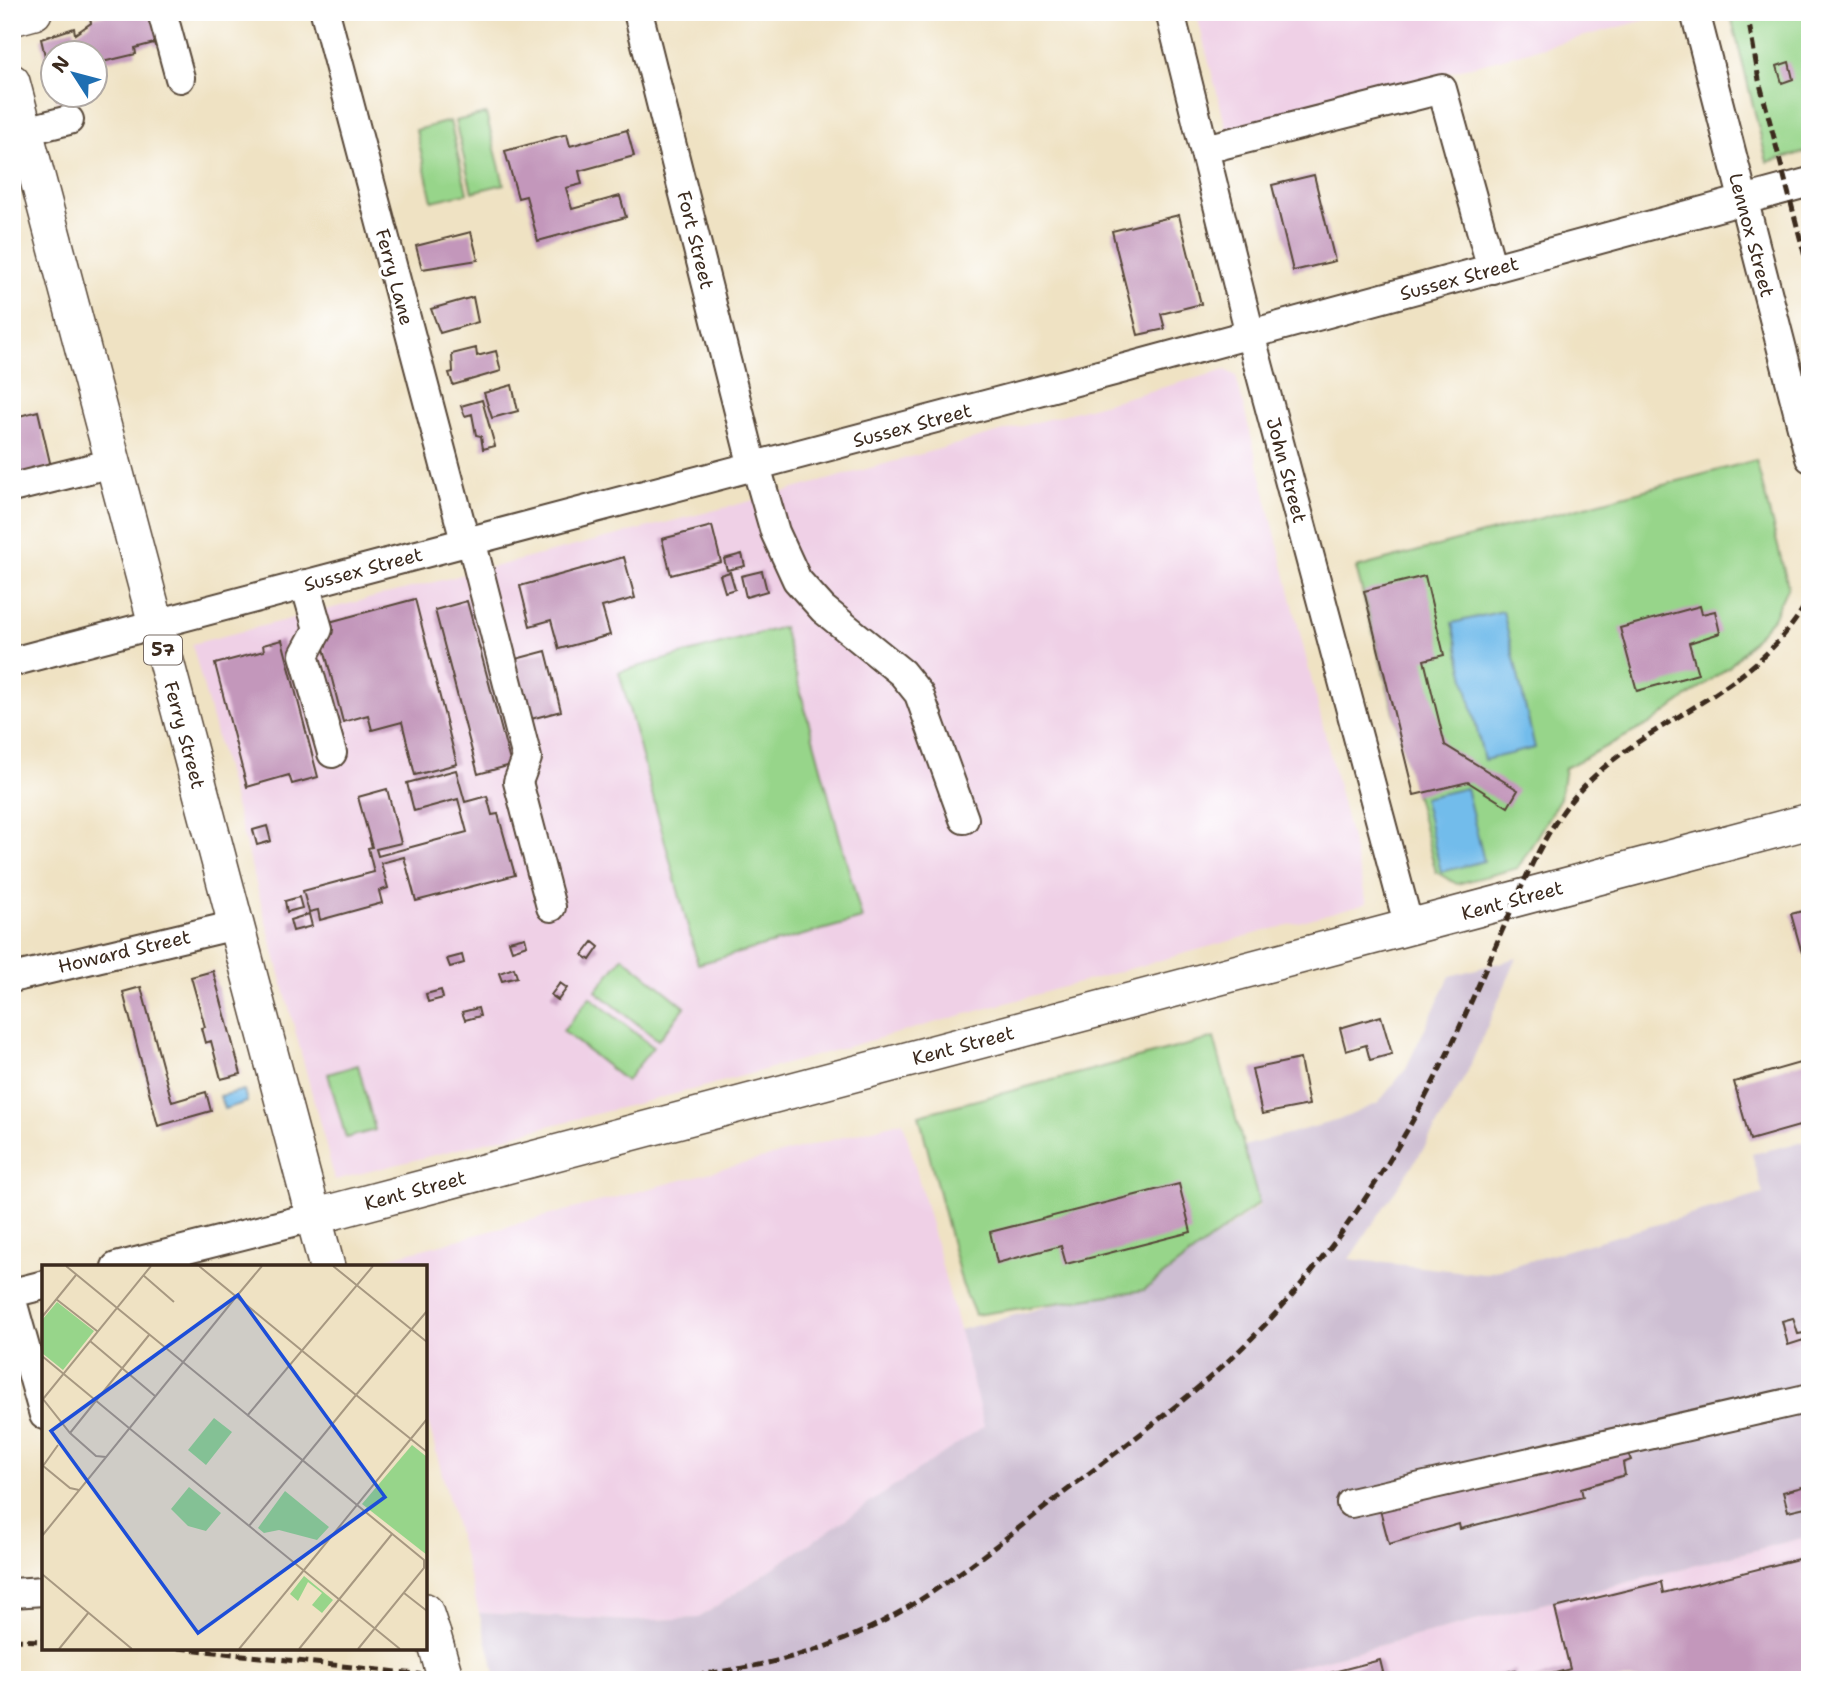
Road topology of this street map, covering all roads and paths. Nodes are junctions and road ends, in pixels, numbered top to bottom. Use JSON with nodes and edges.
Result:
{"nodes":[{"id":1,"x":34,"y":12,"type":"edge"},
{"id":2,"x":162,"y":12,"type":"edge"},
{"id":3,"x":325,"y":12,"type":"edge"},
{"id":4,"x":638,"y":12,"type":"edge"},
{"id":5,"x":1170,"y":12,"type":"edge"},
{"id":6,"x":1695,"y":12,"type":"edge"},
{"id":7,"x":12,"y":18,"type":"edge"},
{"id":8,"x":180,"y":78,"type":"dead end"},
{"id":9,"x":12,"y":82,"type":"edge"},
{"id":10,"x":69,"y":120,"type":"dead end"},
{"id":11,"x":24,"y":131,"type":"junction"},
{"id":12,"x":1205,"y":149,"type":"junction"},
{"id":13,"x":1810,"y":182,"type":"edge"},
{"id":14,"x":1743,"y":201,"type":"junction"},
{"id":15,"x":1492,"y":269,"type":"junction"},
{"id":16,"x":1250,"y":334,"type":"junction"},
{"id":17,"x":1810,"y":458,"type":"edge"},
{"id":18,"x":113,"y":463,"type":"junction"},
{"id":19,"x":755,"y":467,"type":"junction"},
{"id":20,"x":12,"y":488,"type":"edge"},
{"id":21,"x":468,"y":540,"type":"junction"},
{"id":22,"x":304,"y":584,"type":"junction"},
{"id":23,"x":156,"y":626,"type":"junction"},
{"id":24,"x":12,"y":662,"type":"edge"},
{"id":25,"x":332,"y":753,"type":"dead end"},
{"id":26,"x":964,"y":819,"type":"dead end"},
{"id":27,"x":1810,"y":821,"type":"edge"},
{"id":28,"x":551,"y":907,"type":"dead end"},
{"id":29,"x":236,"y":925,"type":"junction"},
{"id":30,"x":1409,"y":927,"type":"junction"},
{"id":31,"x":12,"y":978,"type":"edge"},
{"id":32,"x":313,"y":1217,"type":"junction"},
{"id":33,"x":125,"y":1265,"type":"edge"},
{"id":34,"x":326,"y":1265,"type":"edge"},
{"id":35,"x":42,"y":1286,"type":"edge"},
{"id":36,"x":12,"y":1293,"type":"edge"},
{"id":37,"x":12,"y":1301,"type":"edge"},
{"id":38,"x":1810,"y":1398,"type":"edge"},
{"id":39,"x":42,"y":1408,"type":"edge"},
{"id":40,"x":1351,"y":1503,"type":"dead end"},
{"id":41,"x":42,"y":1591,"type":"edge"},
{"id":42,"x":12,"y":1593,"type":"edge"},
{"id":43,"x":429,"y":1623,"type":"edge"},
{"id":44,"x":446,"y":1680,"type":"edge"}],
"edges":[{"from":1,"to":7,"type":"main road"},
{"from":2,"to":8,"type":"street"},
{"from":3,"to":21,"type":"street","name":"Ferry Lane"},
{"from":4,"to":19,"type":"street","name":"Fort Street"},
{"from":5,"to":12,"type":"street","name":"John Street"},
{"from":6,"to":14,"type":"street","name":"Lennox Street"},
{"from":9,"to":11,"type":"main road","name":"Ferry Street","number":"57"},
{"from":10,"to":11,"type":"street"},
{"from":11,"to":18,"type":"main road","name":"Ferry Street","number":"57"},
{"from":12,"to":15,"type":"street"},
{"from":12,"to":16,"type":"street","name":"John Street"},
{"from":13,"to":14,"type":"street","name":"Sussex Street"},
{"from":14,"to":15,"type":"street","name":"Sussex Street"},
{"from":14,"to":17,"type":"street","name":"Lennox Street"},
{"from":15,"to":16,"type":"street","name":"Sussex Street"},
{"from":16,"to":19,"type":"street","name":"Sussex Street"},
{"from":16,"to":30,"type":"street","name":"John Street"},
{"from":18,"to":20,"type":"street"},
{"from":18,"to":23,"type":"main road","name":"Ferry Street","number":"57"},
{"from":19,"to":21,"type":"street","name":"Sussex Street"},
{"from":19,"to":26,"type":"street","name":"Fort Street"},
{"from":21,"to":22,"type":"street","name":"Sussex Street"},
{"from":21,"to":28,"type":"street","name":"Ferry Lane"},
{"from":22,"to":23,"type":"street","name":"Sussex Street"},
{"from":22,"to":25,"type":"street"},
{"from":23,"to":24,"type":"street","name":"Sussex Street"},
{"from":23,"to":29,"type":"main road","name":"Ferry Street","number":"57"},
{"from":27,"to":30,"type":"main road","name":"Kent Street"},
{"from":29,"to":31,"type":"street","name":"Howard Street"},
{"from":29,"to":32,"type":"main road","name":"Ferry Street","number":"57"},
{"from":30,"to":32,"type":"main road","name":"Kent Street"},
{"from":32,"to":33,"type":"street","name":"Kent Street"},
{"from":32,"to":34,"type":"main road","name":"Ferry Street","number":"57"},
{"from":35,"to":36,"type":"street"},
{"from":37,"to":39,"type":"street"},
{"from":38,"to":40,"type":"street"},
{"from":41,"to":42,"type":"street"},
{"from":43,"to":44,"type":"main road","bridge":true}]}
